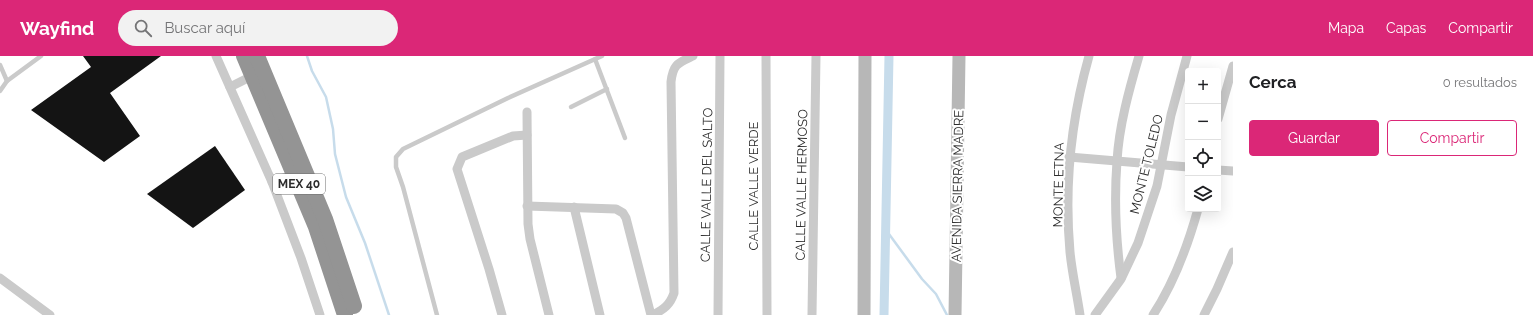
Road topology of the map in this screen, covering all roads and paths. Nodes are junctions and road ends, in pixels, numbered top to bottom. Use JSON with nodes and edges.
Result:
{"nodes":[{"id":1,"x":42,"y":56,"type":"edge"},
{"id":2,"x":216,"y":56,"type":"edge"},
{"id":3,"x":244,"y":56,"type":"edge"},
{"id":4,"x":257,"y":56,"type":"edge"},
{"id":5,"x":602,"y":56,"type":"edge"},
{"id":6,"x":693,"y":56,"type":"edge"},
{"id":7,"x":720,"y":56,"type":"edge"},
{"id":8,"x":766,"y":56,"type":"edge"},
{"id":9,"x":816,"y":56,"type":"edge"},
{"id":10,"x":865,"y":56,"type":"edge"},
{"id":11,"x":959,"y":56,"type":"edge"},
{"id":12,"x":1089,"y":56,"type":"edge"},
{"id":13,"x":1139,"y":56,"type":"edge"},
{"id":14,"x":1188,"y":56,"type":"edge"},
{"id":15,"x":596,"y":59,"type":"junction"},
{"id":16,"x":0,"y":65,"type":"edge"},
{"id":17,"x":1233,"y":66,"type":"edge"},
{"id":18,"x":252,"y":76,"type":"junction"},
{"id":19,"x":7,"y":81,"type":"junction"},
{"id":20,"x":230,"y":87,"type":"junction"},
{"id":21,"x":607,"y":89,"type":"junction"},
{"id":22,"x":0,"y":91,"type":"edge"},
{"id":23,"x":571,"y":107,"type":"dead end"},
{"id":24,"x":1221,"y":108,"type":"edge"},
{"id":25,"x":527,"y":112,"type":"dead end"},
{"id":26,"x":527,"y":135,"type":"junction"},
{"id":27,"x":625,"y":138,"type":"dead end"},
{"id":28,"x":1070,"y":157,"type":"junction"},
{"id":29,"x":1117,"y":161,"type":"junction"},
{"id":30,"x":1161,"y":165,"type":"junction"},
{"id":31,"x":1185,"y":167,"type":"edge"},
{"id":32,"x":1221,"y":170,"type":"edge"},
{"id":33,"x":1233,"y":171,"type":"edge"},
{"id":34,"x":295,"y":174,"type":"junction"},
{"id":35,"x":272,"y":182,"type":"junction"},
{"id":36,"x":527,"y":206,"type":"junction"},
{"id":37,"x":574,"y":208,"type":"junction"},
{"id":38,"x":1197,"y":212,"type":"edge"},
{"id":39,"x":1233,"y":252,"type":"edge"},
{"id":40,"x":0,"y":278,"type":"edge"},
{"id":41,"x":1121,"y":279,"type":"junction"},
{"id":42,"x":50,"y":315,"type":"edge"},
{"id":43,"x":320,"y":315,"type":"edge"},
{"id":44,"x":346,"y":315,"type":"edge"},
{"id":45,"x":357,"y":315,"type":"edge"},
{"id":46,"x":437,"y":315,"type":"edge"},
{"id":47,"x":502,"y":315,"type":"edge"},
{"id":48,"x":549,"y":315,"type":"edge"},
{"id":49,"x":600,"y":315,"type":"edge"},
{"id":50,"x":652,"y":315,"type":"edge"},
{"id":51,"x":718,"y":315,"type":"edge"},
{"id":52,"x":767,"y":315,"type":"edge"},
{"id":53,"x":812,"y":315,"type":"edge"},
{"id":54,"x":864,"y":315,"type":"edge"},
{"id":55,"x":955,"y":315,"type":"edge"},
{"id":56,"x":1080,"y":315,"type":"edge"},
{"id":57,"x":1095,"y":315,"type":"edge"},
{"id":58,"x":1153,"y":315,"type":"edge"},
{"id":59,"x":1204,"y":315,"type":"edge"}],
"edges":[{"from":1,"to":19,"type":"lane"},
{"from":2,"to":20,"type":"street"},
{"from":3,"to":18,"type":"highway","number":"MEX 40"},
{"from":4,"to":45,"type":"highway","number":"MEX 40"},
{"from":5,"to":15,"type":"lane"},
{"from":6,"to":50,"type":"street"},
{"from":7,"to":51,"type":"street","name":"CALLE VALLE DEL SALTO"},
{"from":8,"to":52,"type":"street","name":"CALLE VALLE VERDE"},
{"from":9,"to":53,"type":"street","name":"CALLE VALLE HERMOSO"},
{"from":10,"to":54,"type":"street"},
{"from":11,"to":55,"type":"street","name":"AVENIDA SIERRA MADRE"},
{"from":12,"to":28,"type":"street","name":"MONTE ETNA"},
{"from":13,"to":29,"type":"street"},
{"from":14,"to":30,"type":"street","name":"MONTE TOLEDO"},
{"from":15,"to":21,"type":"lane"},
{"from":15,"to":46,"type":"lane"},
{"from":16,"to":19,"type":"lane"},
{"from":17,"to":24,"type":"street"},
{"from":18,"to":20,"type":"street"},
{"from":18,"to":34,"type":"highway","number":"MEX 40"},
{"from":19,"to":22,"type":"lane"},
{"from":20,"to":35,"type":"street"},
{"from":21,"to":23,"type":"lane"},
{"from":21,"to":27,"type":"lane"},
{"from":25,"to":26,"type":"street"},
{"from":26,"to":36,"type":"street"},
{"from":26,"to":47,"type":"street"},
{"from":28,"to":29,"type":"street"},
{"from":28,"to":56,"type":"street","name":"MONTE ETNA"},
{"from":29,"to":30,"type":"street"},
{"from":29,"to":41,"type":"street"},
{"from":30,"to":31,"type":"street"},
{"from":30,"to":41,"type":"street","name":"MONTE TOLEDO"},
{"from":32,"to":33,"type":"street"},
{"from":34,"to":35,"type":"street"},
{"from":34,"to":44,"type":"highway","number":"MEX 40"},
{"from":35,"to":43,"type":"street"},
{"from":36,"to":37,"type":"street"},
{"from":36,"to":48,"type":"street"},
{"from":37,"to":49,"type":"street"},
{"from":37,"to":50,"type":"street"},
{"from":38,"to":58,"type":"street"},
{"from":39,"to":59,"type":"street"},
{"from":40,"to":42,"type":"street"},
{"from":41,"to":57,"type":"street","name":"MONTE TOLEDO"}]}
